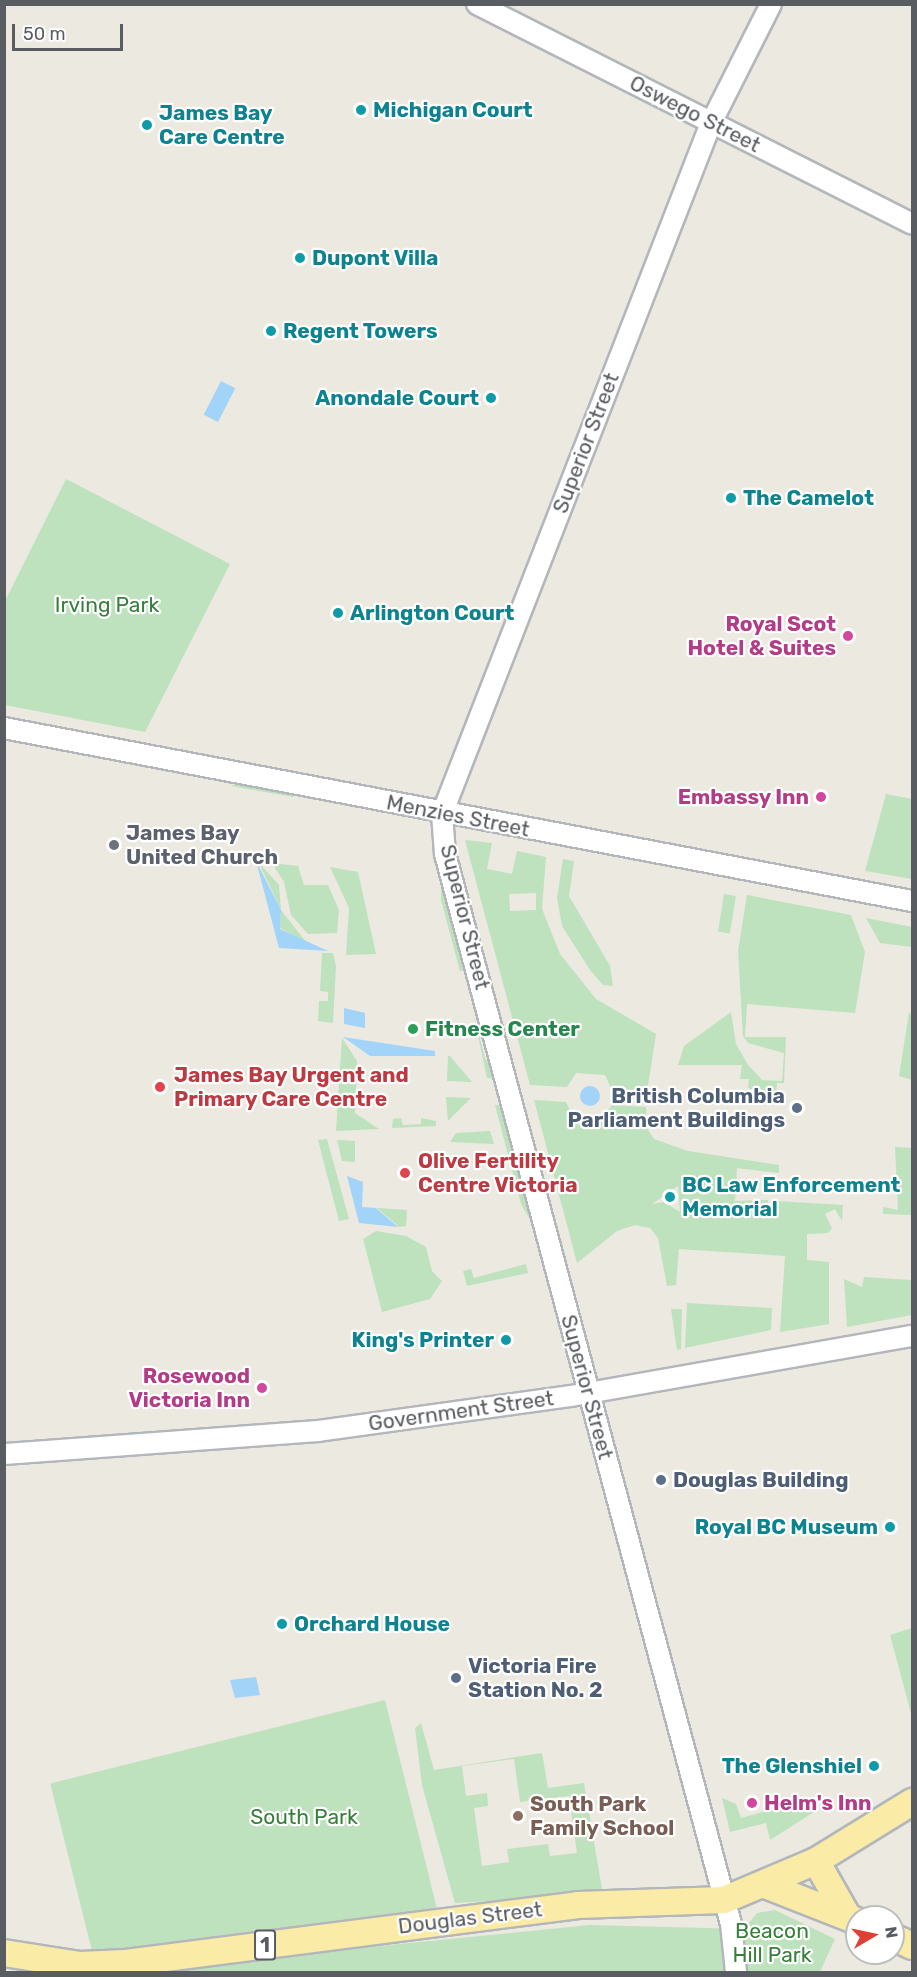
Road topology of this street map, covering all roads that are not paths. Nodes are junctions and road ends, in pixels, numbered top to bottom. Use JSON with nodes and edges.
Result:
{"nodes":[{"id":1,"x":477,"y":4,"type":"edge"},
{"id":2,"x":771,"y":4,"type":"edge"},
{"id":3,"x":711,"y":123,"type":"junction"},
{"id":4,"x":912,"y":224,"type":"edge"},
{"id":5,"x":4,"y":728,"type":"edge"},
{"id":6,"x":442,"y":814,"type":"junction"},
{"id":7,"x":912,"y":902,"type":"edge"},
{"id":8,"x":912,"y":1336,"type":"edge"},
{"id":9,"x":589,"y":1393,"type":"junction"},
{"id":10,"x":4,"y":1454,"type":"edge"},
{"id":11,"x":912,"y":1802,"type":"edge"},
{"id":12,"x":816,"y":1862,"type":"junction"},
{"id":13,"x":765,"y":1885,"type":"junction"},
{"id":14,"x":724,"y":1900,"type":"junction"},
{"id":15,"x":845,"y":1907,"type":"edge"},
{"id":16,"x":845,"y":1916,"type":"edge"},
{"id":17,"x":4,"y":1953,"type":"edge"},
{"id":18,"x":736,"y":1972,"type":"edge"}],
"edges":[{"from":1,"to":3,"type":"street","name":"Oswego Street"},
{"from":2,"to":3,"type":"street","name":"Superior Street"},
{"from":3,"to":4,"type":"street","name":"Oswego Street"},
{"from":3,"to":6,"type":"street","name":"Superior Street"},
{"from":5,"to":6,"type":"street","name":"Menzies Street"},
{"from":6,"to":7,"type":"street","name":"Menzies Street"},
{"from":6,"to":9,"type":"street","name":"Superior Street"},
{"from":8,"to":9,"type":"street","name":"Government Street"},
{"from":9,"to":10,"type":"street","name":"Government Street"},
{"from":9,"to":14,"type":"street","name":"Superior Street"},
{"from":11,"to":12,"type":"main road","name":"Douglas Street","number":"1"},
{"from":12,"to":13,"type":"main road","name":"Douglas Street","number":"1"},
{"from":12,"to":15,"type":"main road"},
{"from":13,"to":14,"type":"main road","name":"Douglas Street","number":"1"},
{"from":13,"to":16,"type":"main road"},
{"from":14,"to":17,"type":"main road","name":"Douglas Street","number":"1"},
{"from":14,"to":18,"type":"street","name":"Superior Street"}]}
